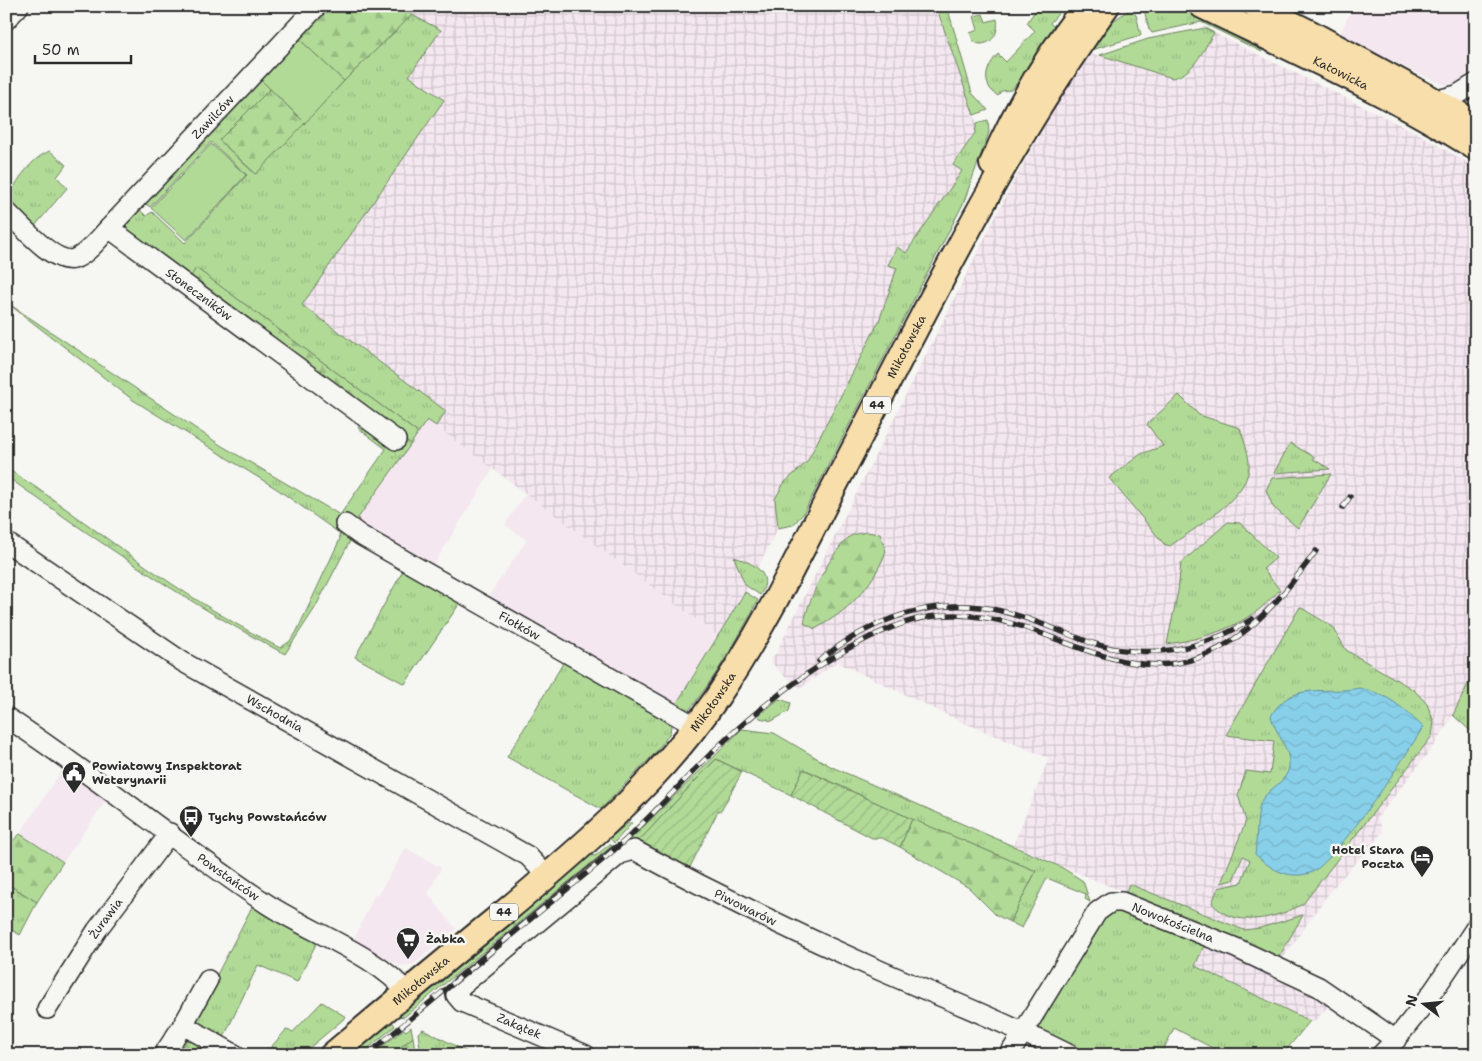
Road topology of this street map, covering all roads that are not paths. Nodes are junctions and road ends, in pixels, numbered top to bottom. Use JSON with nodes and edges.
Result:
{"nodes":[{"id":1,"x":19,"y":6,"type":"edge"},
{"id":2,"x":317,"y":6,"type":"edge"},
{"id":3,"x":1124,"y":6,"type":"edge"},
{"id":4,"x":1202,"y":6,"type":"edge"},
{"id":5,"x":1256,"y":6,"type":"edge"},
{"id":6,"x":1092,"y":8,"type":"edge"},
{"id":7,"x":6,"y":20,"type":"edge"},
{"id":8,"x":1476,"y":83,"type":"edge"},
{"id":9,"x":1438,"y":100,"type":"junction"},
{"id":10,"x":1476,"y":123,"type":"edge"},
{"id":11,"x":1476,"y":148,"type":"edge"},
{"id":12,"x":6,"y":211,"type":"edge"},
{"id":13,"x":109,"y":228,"type":"junction"},
{"id":14,"x":396,"y":440,"type":"dead end"},
{"id":15,"x":345,"y":524,"type":"dead end"},
{"id":16,"x":6,"y":542,"type":"edge"},
{"id":17,"x":6,"y":717,"type":"edge"},
{"id":18,"x":695,"y":726,"type":"junction"},
{"id":19,"x":170,"y":833,"type":"junction"},
{"id":20,"x":547,"y":876,"type":"junction"},
{"id":21,"x":1476,"y":927,"type":"edge"},
{"id":22,"x":208,"y":980,"type":"dead end"},
{"id":23,"x":407,"y":993,"type":"junction"},
{"id":24,"x":456,"y":994,"type":"joint"},
{"id":25,"x":47,"y":1010,"type":"dead end"},
{"id":26,"x":183,"y":1025,"type":"junction"},
{"id":27,"x":1022,"y":1030,"type":"junction"},
{"id":28,"x":1396,"y":1040,"type":"junction"},
{"id":29,"x":163,"y":1055,"type":"edge"},
{"id":30,"x":236,"y":1055,"type":"edge"},
{"id":31,"x":332,"y":1055,"type":"edge"},
{"id":32,"x":586,"y":1055,"type":"edge"},
{"id":33,"x":1008,"y":1055,"type":"edge"},
{"id":34,"x":1070,"y":1055,"type":"edge"},
{"id":35,"x":1381,"y":1055,"type":"edge"}],
"edges":[{"from":1,"to":7,"type":"street"},
{"from":2,"to":13,"type":"street","name":"Zawilców"},
{"from":3,"to":6,"type":"main road"},
{"from":4,"to":11,"type":"main road","name":"Katowicka"},
{"from":5,"to":9,"type":"main road","name":"Katowicka"},
{"from":6,"to":18,"type":"main road","name":"Mikołowska","number":"44"},
{"from":8,"to":9,"type":"street"},
{"from":9,"to":10,"type":"main road","name":"Katowicka"},
{"from":12,"to":13,"type":"street"},
{"from":13,"to":14,"type":"street","name":"Słoneczników"},
{"from":15,"to":18,"type":"street","name":"Fiołków"},
{"from":16,"to":20,"type":"street","name":"Wschodnia"},
{"from":17,"to":19,"type":"street","name":"Powstańców"},
{"from":18,"to":20,"type":"main road","name":"Mikołowska","number":"44"},
{"from":19,"to":23,"type":"street","name":"Powstańców"},
{"from":19,"to":25,"type":"street","name":"Żurawia"},
{"from":20,"to":23,"type":"main road","name":"Mikołowska","number":"44"},
{"from":21,"to":28,"type":"street"},
{"from":22,"to":26,"type":"street"},
{"from":23,"to":31,"type":"main road","name":"Mikołowska","number":"44"},
{"from":24,"to":27,"type":"street","name":"Piwowarów"},
{"from":24,"to":32,"type":"street","name":"Zakątek"},
{"from":26,"to":29,"type":"street"},
{"from":26,"to":30,"type":"street"},
{"from":27,"to":28,"type":"street","name":"Nowokościelna"},
{"from":27,"to":33,"type":"street","name":"Nowokościelna"},
{"from":27,"to":34,"type":"street","name":"Piwowarów"},
{"from":28,"to":35,"type":"street"}]}
